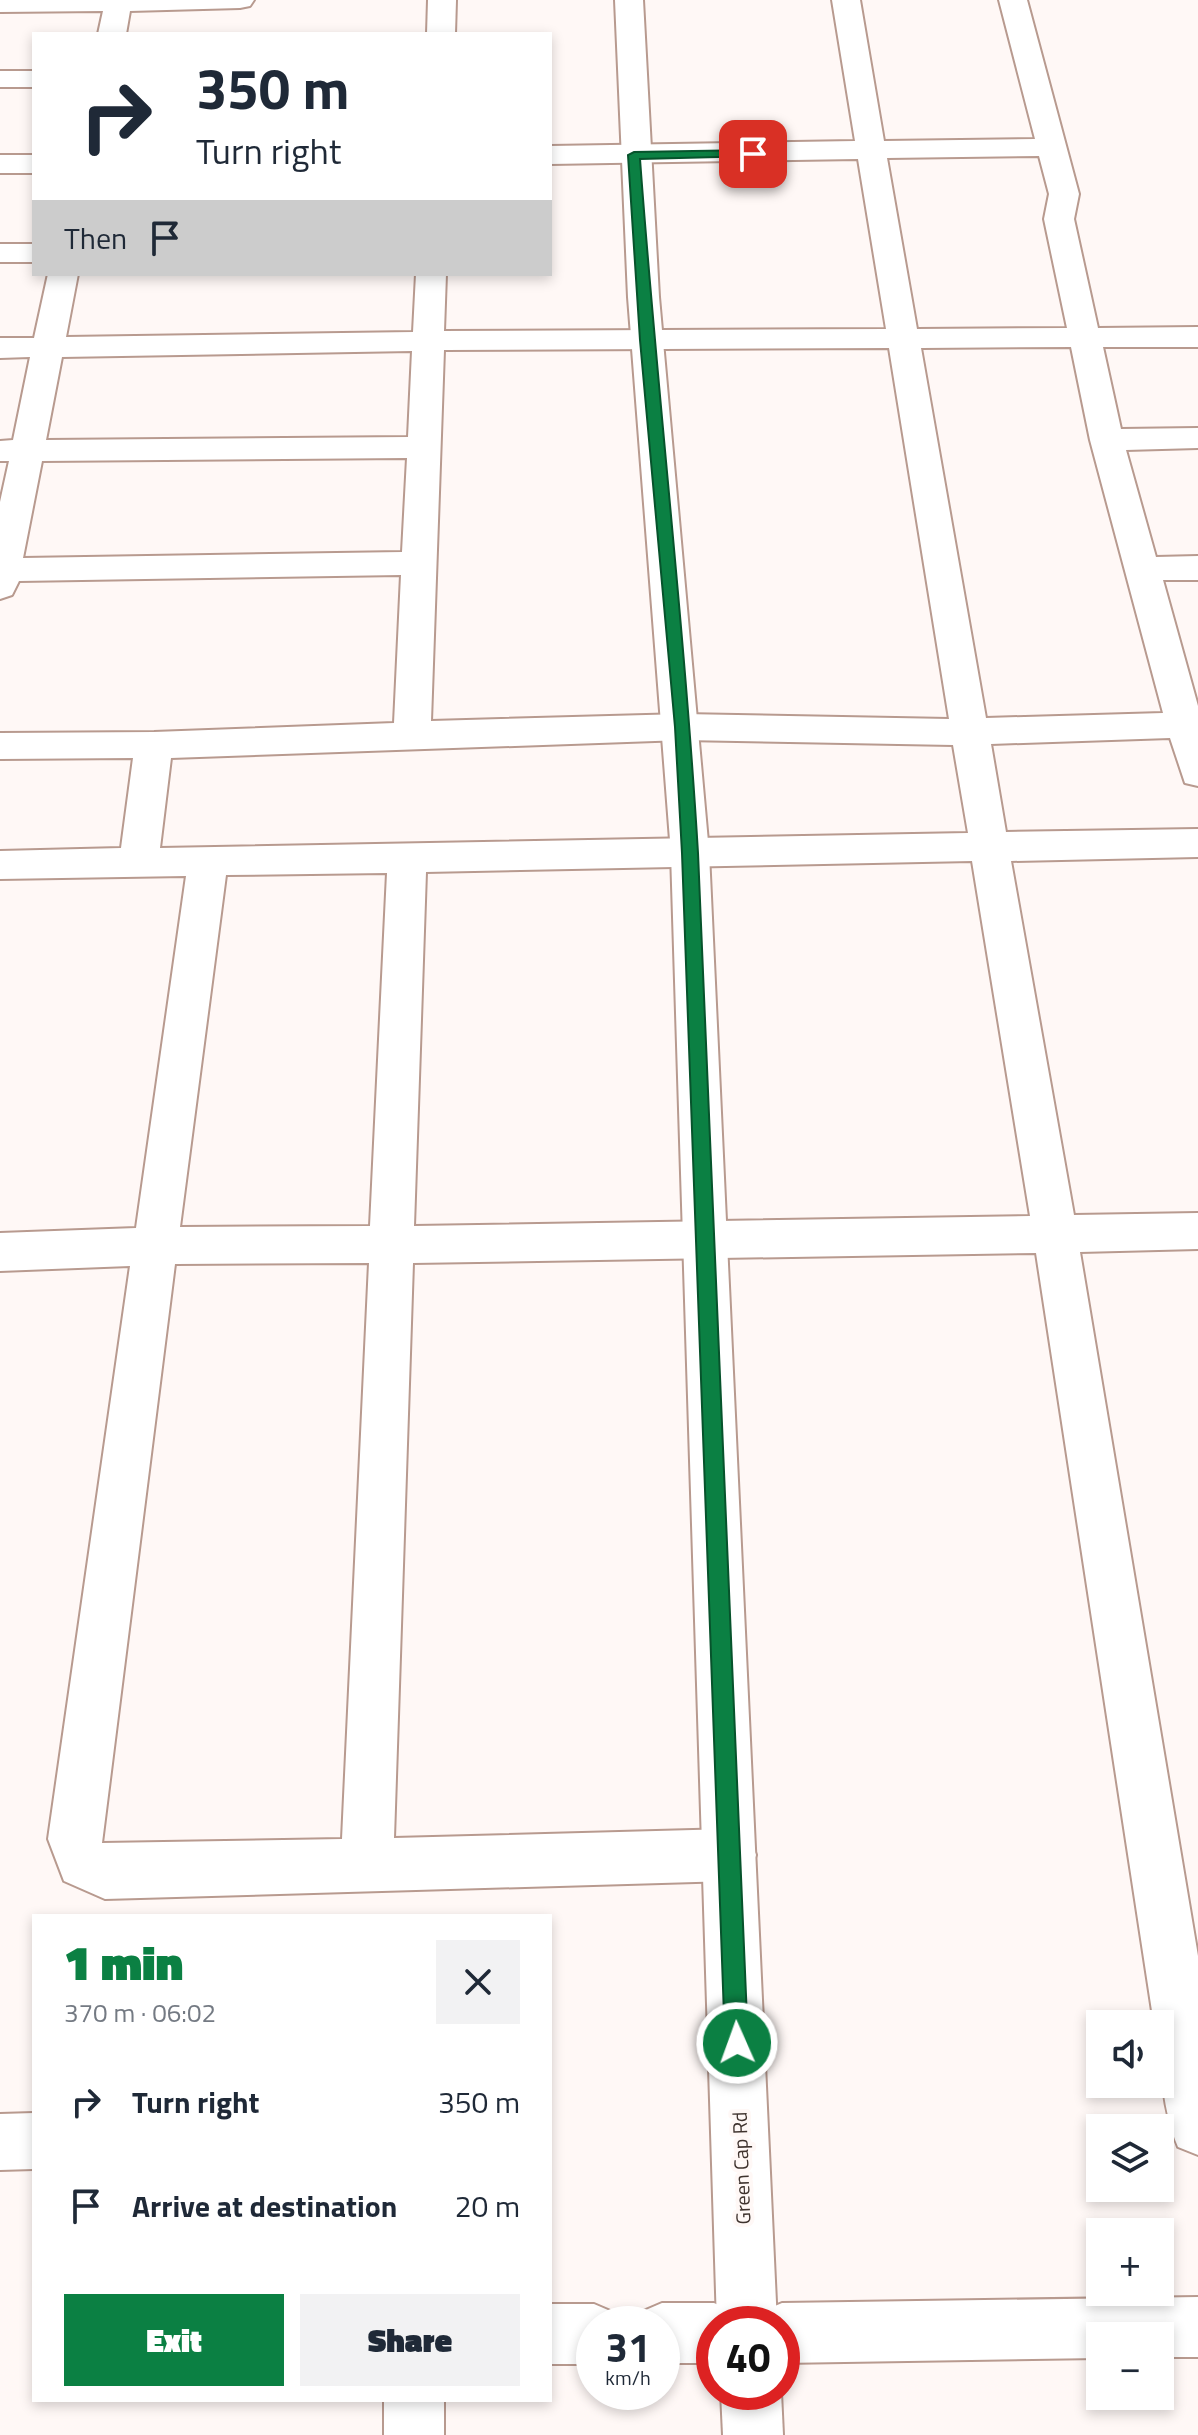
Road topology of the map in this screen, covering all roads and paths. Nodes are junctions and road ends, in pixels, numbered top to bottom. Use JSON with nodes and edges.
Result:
{"nodes":[{"id":1,"x":240,"y":0,"type":"edge"},
{"id":2,"x":442,"y":0,"type":"edge"},
{"id":3,"x":629,"y":0,"type":"edge"},
{"id":4,"x":846,"y":0,"type":"edge"},
{"id":5,"x":1013,"y":0,"type":"edge"},
{"id":6,"x":118,"y":3,"type":"junction"},
{"id":7,"x":0,"y":4,"type":"edge"},
{"id":8,"x":112,"y":32,"type":"edge"},
{"id":9,"x":441,"y":32,"type":"edge"},
{"id":10,"x":0,"y":79,"type":"edge"},
{"id":11,"x":32,"y":79,"type":"edge"},
{"id":12,"x":1054,"y":147,"type":"junction"},
{"id":13,"x":872,"y":152,"type":"junction"},
{"id":14,"x":552,"y":155,"type":"edge"},
{"id":15,"x":634,"y":155,"type":"junction"},
{"id":16,"x":0,"y":164,"type":"edge"},
{"id":17,"x":32,"y":164,"type":"edge"},
{"id":18,"x":0,"y":253,"type":"edge"},
{"id":19,"x":32,"y":253,"type":"edge"},
{"id":20,"x":63,"y":276,"type":"edge"},
{"id":21,"x":431,"y":276,"type":"edge"},
{"id":22,"x":1198,"y":337,"type":"edge"},
{"id":23,"x":1086,"y":339,"type":"junction"},
{"id":24,"x":647,"y":340,"type":"junction"},
{"id":25,"x":904,"y":340,"type":"junction"},
{"id":26,"x":428,"y":341,"type":"junction"},
{"id":27,"x":0,"y":348,"type":"edge"},
{"id":28,"x":48,"y":348,"type":"junction"},
{"id":29,"x":1198,"y":438,"type":"edge"},
{"id":30,"x":1107,"y":440,"type":"junction"},
{"id":31,"x":423,"y":447,"type":"junction"},
{"id":32,"x":14,"y":451,"type":"edge"},
{"id":33,"x":419,"y":563,"type":"junction"},
{"id":34,"x":1198,"y":568,"type":"edge"},
{"id":35,"x":1144,"y":569,"type":"junction"},
{"id":36,"x":1,"y":576,"type":"edge"},
{"id":37,"x":1185,"y":706,"type":"edge"},
{"id":38,"x":683,"y":727,"type":"junction"},
{"id":39,"x":970,"y":732,"type":"junction"},
{"id":40,"x":412,"y":735,"type":"junction"},
{"id":41,"x":154,"y":745,"type":"junction"},
{"id":42,"x":0,"y":746,"type":"edge"},
{"id":43,"x":1198,"y":773,"type":"edge"},
{"id":44,"x":1198,"y":843,"type":"edge"},
{"id":45,"x":989,"y":847,"type":"junction"},
{"id":46,"x":690,"y":853,"type":"junction"},
{"id":47,"x":407,"y":858,"type":"junction"},
{"id":48,"x":208,"y":861,"type":"junction"},
{"id":49,"x":139,"y":862,"type":"junction"},
{"id":50,"x":0,"y":865,"type":"edge"},
{"id":51,"x":1198,"y":1231,"type":"edge"},
{"id":52,"x":1055,"y":1235,"type":"junction"},
{"id":53,"x":703,"y":1242,"type":"junction"},
{"id":54,"x":391,"y":1245,"type":"junction"},
{"id":55,"x":155,"y":1246,"type":"junction"},
{"id":56,"x":0,"y":1252,"type":"edge"},
{"id":57,"x":730,"y":1855,"type":"junction"},
{"id":58,"x":367,"y":1865,"type":"junction"},
{"id":59,"x":1193,"y":2063,"type":"edge"},
{"id":60,"x":1198,"y":2127,"type":"edge"},
{"id":61,"x":32,"y":2141,"type":"edge"},
{"id":62,"x":0,"y":2142,"type":"edge"},
{"id":63,"x":746,"y":2306,"type":"edge"},
{"id":64,"x":1198,"y":2327,"type":"edge"},
{"id":65,"x":800,"y":2333,"type":"edge"},
{"id":66,"x":552,"y":2334,"type":"edge"},
{"id":67,"x":576,"y":2334,"type":"edge"},
{"id":68,"x":414,"y":2402,"type":"edge"},
{"id":69,"x":752,"y":2410,"type":"edge"},
{"id":70,"x":414,"y":2435,"type":"edge"},
{"id":71,"x":753,"y":2435,"type":"edge"}],
"edges":[{"from":1,"to":6,"type":"street"},
{"from":2,"to":9,"type":"street"},
{"from":3,"to":15,"type":"street","name":"Green Cap Rd"},
{"from":4,"to":13,"type":"street"},
{"from":5,"to":12,"type":"street"},
{"from":6,"to":7,"type":"street"},
{"from":6,"to":8,"type":"street"},
{"from":10,"to":11,"type":"street"},
{"from":12,"to":13,"type":"street"},
{"from":12,"to":23,"type":"street"},
{"from":13,"to":15,"type":"street"},
{"from":13,"to":25,"type":"street"},
{"from":14,"to":15,"type":"street"},
{"from":15,"to":24,"type":"street","name":"Green Cap Rd"},
{"from":16,"to":17,"type":"street"},
{"from":18,"to":19,"type":"street"},
{"from":20,"to":28,"type":"street"},
{"from":21,"to":26,"type":"street"},
{"from":22,"to":23,"type":"street"},
{"from":23,"to":25,"type":"street"},
{"from":23,"to":30,"type":"street"},
{"from":24,"to":25,"type":"street"},
{"from":24,"to":26,"type":"street"},
{"from":24,"to":38,"type":"street","name":"Green Cap Rd"},
{"from":25,"to":39,"type":"street"},
{"from":26,"to":28,"type":"street"},
{"from":26,"to":31,"type":"street"},
{"from":27,"to":28,"type":"street"},
{"from":28,"to":32,"type":"street"},
{"from":29,"to":30,"type":"street"},
{"from":30,"to":35,"type":"street"},
{"from":31,"to":32,"type":"street"},
{"from":31,"to":33,"type":"street"},
{"from":32,"to":36,"type":"street"},
{"from":33,"to":36,"type":"street"},
{"from":33,"to":40,"type":"street"},
{"from":34,"to":35,"type":"street"},
{"from":35,"to":37,"type":"street"},
{"from":37,"to":39,"type":"street"},
{"from":37,"to":43,"type":"street"},
{"from":38,"to":39,"type":"street"},
{"from":38,"to":40,"type":"street"},
{"from":38,"to":46,"type":"street","name":"Green Cap Rd"},
{"from":39,"to":45,"type":"street"},
{"from":40,"to":41,"type":"street"},
{"from":41,"to":42,"type":"street"},
{"from":41,"to":49,"type":"street"},
{"from":44,"to":45,"type":"street"},
{"from":45,"to":46,"type":"street"},
{"from":45,"to":52,"type":"street"},
{"from":46,"to":47,"type":"street"},
{"from":46,"to":53,"type":"street","name":"Green Cap Rd"},
{"from":47,"to":48,"type":"street"},
{"from":47,"to":54,"type":"street"},
{"from":48,"to":49,"type":"street"},
{"from":48,"to":55,"type":"street"},
{"from":49,"to":50,"type":"street"},
{"from":51,"to":52,"type":"street"},
{"from":52,"to":53,"type":"street"},
{"from":52,"to":59,"type":"street"},
{"from":53,"to":54,"type":"street"},
{"from":53,"to":57,"type":"street","name":"Green Cap Rd"},
{"from":54,"to":55,"type":"street"},
{"from":54,"to":58,"type":"street"},
{"from":55,"to":56,"type":"street"},
{"from":55,"to":58,"type":"street"},
{"from":57,"to":58,"type":"street"},
{"from":57,"to":63,"type":"street","name":"Green Cap Rd"},
{"from":59,"to":60,"type":"street"},
{"from":61,"to":62,"type":"street"},
{"from":64,"to":65,"type":"street"},
{"from":66,"to":67,"type":"street"},
{"from":68,"to":70,"type":"street"},
{"from":69,"to":71,"type":"street"}]}
